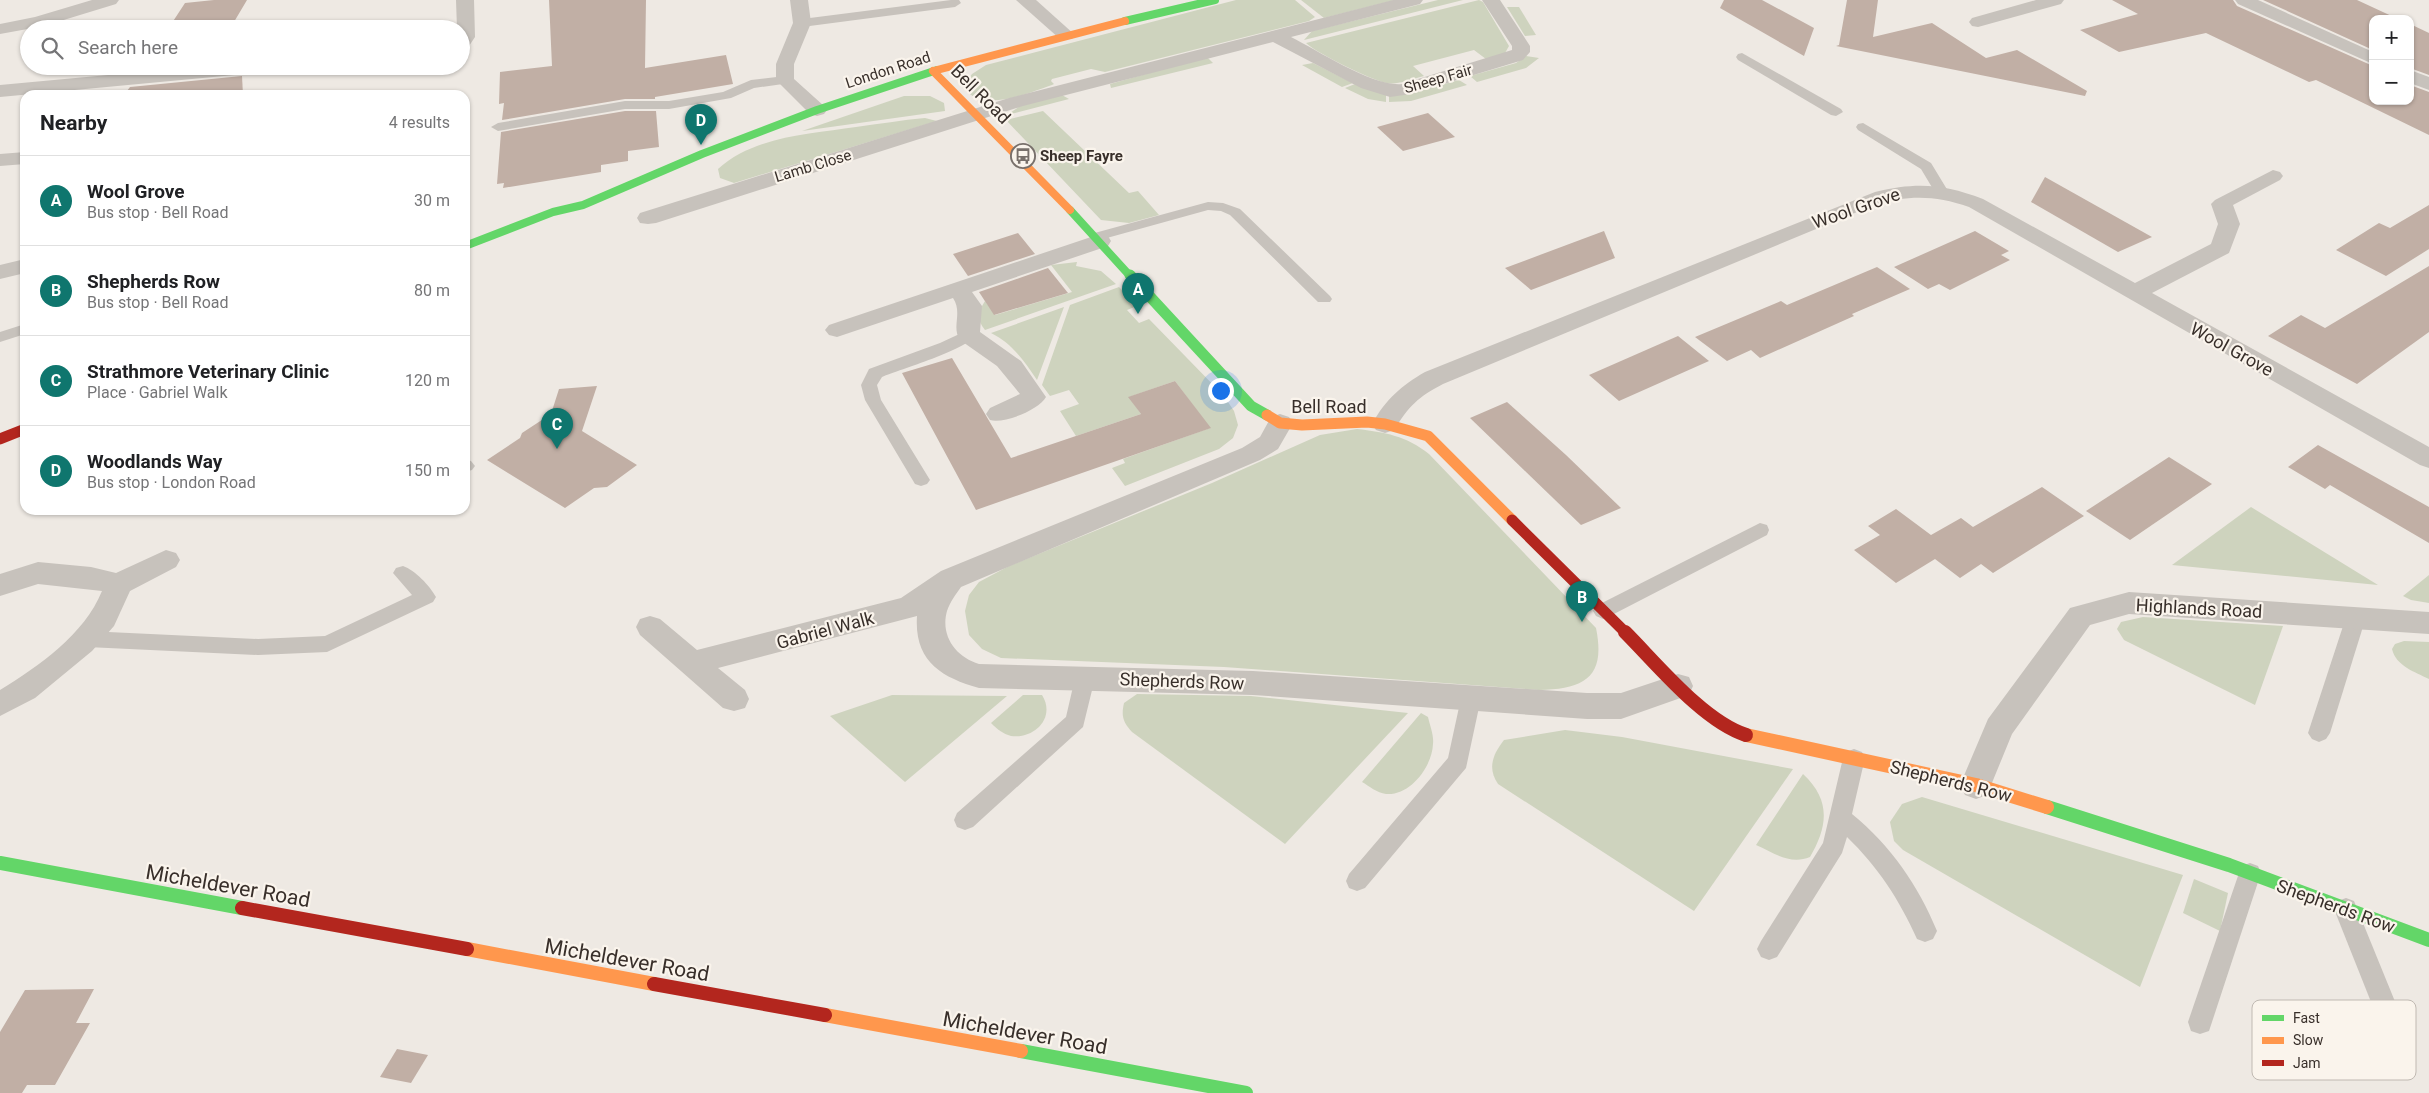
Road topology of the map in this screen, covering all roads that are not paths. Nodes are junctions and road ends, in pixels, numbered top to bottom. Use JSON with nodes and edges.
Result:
{"nodes":[{"id":1,"x":110,"y":0,"type":"edge"},
{"id":2,"x":465,"y":0,"type":"edge"},
{"id":3,"x":799,"y":0,"type":"edge"},
{"id":4,"x":1025,"y":0,"type":"edge"},
{"id":5,"x":1216,"y":0,"type":"edge"},
{"id":6,"x":1414,"y":0,"type":"edge"},
{"id":7,"x":1491,"y":0,"type":"edge"},
{"id":8,"x":2054,"y":0,"type":"edge"},
{"id":9,"x":2244,"y":0,"type":"edge"},
{"id":10,"x":955,"y":3,"type":"dead end"},
{"id":11,"x":45,"y":20,"type":"edge"},
{"id":12,"x":466,"y":20,"type":"edge"},
{"id":13,"x":1978,"y":22,"type":"dead end"},
{"id":14,"x":802,"y":24,"type":"junction"},
{"id":15,"x":20,"y":25,"type":"edge"},
{"id":16,"x":0,"y":29,"type":"edge"},
{"id":17,"x":1066,"y":35,"type":"junction"},
{"id":18,"x":1274,"y":35,"type":"junction"},
{"id":19,"x":1742,"y":57,"type":"dead end"},
{"id":20,"x":2369,"y":57,"type":"edge"},
{"id":21,"x":933,"y":71,"type":"junction"},
{"id":22,"x":172,"y":75,"type":"edge"},
{"id":23,"x":2414,"y":78,"type":"edge"},
{"id":24,"x":785,"y":80,"type":"junction"},
{"id":25,"x":2429,"y":84,"type":"edge"},
{"id":26,"x":0,"y":91,"type":"edge"},
{"id":27,"x":817,"y":110,"type":"junction"},
{"id":28,"x":1836,"y":112,"type":"dead end"},
{"id":29,"x":978,"y":115,"type":"junction"},
{"id":30,"x":498,"y":127,"type":"dead end"},
{"id":31,"x":1863,"y":127,"type":"dead end"},
{"id":32,"x":20,"y":158,"type":"edge"},
{"id":33,"x":0,"y":160,"type":"edge"},
{"id":34,"x":2273,"y":176,"type":"dead end"},
{"id":35,"x":1941,"y":191,"type":"junction"},
{"id":36,"x":583,"y":206,"type":"junction"},
{"id":37,"x":648,"y":218,"type":"dead end"},
{"id":38,"x":1098,"y":239,"type":"junction"},
{"id":39,"x":508,"y":242,"type":"dead end"},
{"id":40,"x":470,"y":244,"type":"edge"},
{"id":41,"x":20,"y":267,"type":"edge"},
{"id":42,"x":0,"y":272,"type":"edge"},
{"id":43,"x":958,"y":288,"type":"junction"},
{"id":44,"x":2134,"y":294,"type":"junction"},
{"id":45,"x":1324,"y":298,"type":"dead end"},
{"id":46,"x":837,"y":330,"type":"dead end"},
{"id":47,"x":20,"y":331,"type":"edge"},
{"id":48,"x":968,"y":334,"type":"junction"},
{"id":49,"x":0,"y":337,"type":"edge"},
{"id":50,"x":999,"y":414,"type":"dead end"},
{"id":51,"x":1280,"y":423,"type":"junction"},
{"id":52,"x":1385,"y":424,"type":"junction"},
{"id":53,"x":20,"y":431,"type":"edge"},
{"id":54,"x":0,"y":438,"type":"edge"},
{"id":55,"x":2429,"y":459,"type":"edge"},
{"id":56,"x":921,"y":480,"type":"dead end"},
{"id":57,"x":1760,"y":530,"type":"dead end"},
{"id":58,"x":166,"y":560,"type":"dead end"},
{"id":59,"x":404,"y":573,"type":"dead end"},
{"id":60,"x":951,"y":579,"type":"junction"},
{"id":61,"x":120,"y":584,"type":"junction"},
{"id":62,"x":0,"y":585,"type":"edge"},
{"id":63,"x":1603,"y":611,"type":"junction"},
{"id":64,"x":2356,"y":617,"type":"junction"},
{"id":65,"x":2429,"y":622,"type":"edge"},
{"id":66,"x":650,"y":627,"type":"dead end"},
{"id":67,"x":87,"y":639,"type":"junction"},
{"id":68,"x":692,"y":663,"type":"junction"},
{"id":69,"x":1085,"y":678,"type":"junction"},
{"id":70,"x":1678,"y":686,"type":"junction"},
{"id":71,"x":1470,"y":698,"type":"junction"},
{"id":72,"x":734,"y":699,"type":"dead end"},
{"id":73,"x":0,"y":704,"type":"edge"},
{"id":74,"x":2319,"y":733,"type":"dead end"},
{"id":75,"x":1854,"y":758,"type":"junction"},
{"id":76,"x":1976,"y":785,"type":"junction"},
{"id":77,"x":1840,"y":818,"type":"junction"},
{"id":78,"x":965,"y":820,"type":"dead end"},
{"id":79,"x":0,"y":863,"type":"edge"},
{"id":80,"x":2250,"y":873,"type":"junction"},
{"id":81,"x":1357,"y":882,"type":"dead end"},
{"id":82,"x":2346,"y":909,"type":"junction"},
{"id":83,"x":1925,"y":931,"type":"dead end"},
{"id":84,"x":2429,"y":940,"type":"edge"},
{"id":85,"x":1769,"y":949,"type":"dead end"},
{"id":86,"x":2382,"y":1000,"type":"edge"},
{"id":87,"x":2200,"y":1022,"type":"dead end"},
{"id":88,"x":1246,"y":1093,"type":"edge"}],
"edges":[{"from":1,"to":11,"type":"street"},
{"from":2,"to":12,"type":"street"},
{"from":3,"to":14,"type":"street"},
{"from":4,"to":17,"type":"street"},
{"from":5,"to":17,"type":"street","name":"London Road"},
{"from":6,"to":18,"type":"street"},
{"from":7,"to":18,"type":"street","name":"Sheep Fair"},
{"from":8,"to":13,"type":"street"},
{"from":9,"to":20,"type":"street"},
{"from":10,"to":14,"type":"lane"},
{"from":14,"to":24,"type":"street"},
{"from":15,"to":16,"type":"street"},
{"from":17,"to":21,"type":"street","name":"London Road"},
{"from":18,"to":29,"type":"street"},
{"from":19,"to":28,"type":"lane"},
{"from":21,"to":27,"type":"street","name":"London Road"},
{"from":21,"to":29,"type":"street","name":"Bell Road"},
{"from":22,"to":26,"type":"street"},
{"from":23,"to":25,"type":"street"},
{"from":24,"to":27,"type":"street"},
{"from":24,"to":30,"type":"lane"},
{"from":27,"to":36,"type":"street","name":"London Road"},
{"from":29,"to":37,"type":"street","name":"Lamb Close"},
{"from":29,"to":38,"type":"street","name":"Bell Road"},
{"from":31,"to":35,"type":"lane"},
{"from":32,"to":33,"type":"street"},
{"from":34,"to":44,"type":"street"},
{"from":35,"to":44,"type":"street","name":"Wool Grove"},
{"from":35,"to":52,"type":"street","name":"Wool Grove"},
{"from":36,"to":39,"type":"street","name":"London Road"},
{"from":36,"to":40,"type":"street","name":"London Road"},
{"from":38,"to":43,"type":"street"},
{"from":38,"to":45,"type":"lane"},
{"from":38,"to":51,"type":"street","name":"Bell Road"},
{"from":41,"to":42,"type":"street"},
{"from":43,"to":46,"type":"street"},
{"from":43,"to":48,"type":"street"},
{"from":44,"to":55,"type":"street","name":"Wool Grove"},
{"from":47,"to":49,"type":"lane"},
{"from":48,"to":50,"type":"street"},
{"from":48,"to":56,"type":"lane"},
{"from":51,"to":52,"type":"street","name":"Bell Road"},
{"from":51,"to":60,"type":"street"},
{"from":52,"to":63,"type":"street","name":"Bell Road"},
{"from":53,"to":54,"type":"street"},
{"from":57,"to":63,"type":"lane"},
{"from":58,"to":61,"type":"street"},
{"from":59,"to":67,"type":"lane"},
{"from":60,"to":68,"type":"street","name":"Gabriel Walk"},
{"from":60,"to":69,"type":"street","name":"Shepherds Row"},
{"from":61,"to":62,"type":"street"},
{"from":61,"to":67,"type":"street"},
{"from":63,"to":70,"type":"street","name":"Bell Road"},
{"from":64,"to":65,"type":"street","name":"Highlands Road"},
{"from":64,"to":74,"type":"lane"},
{"from":64,"to":76,"type":"street","name":"Highlands Road"},
{"from":66,"to":68,"type":"street"},
{"from":67,"to":73,"type":"street"},
{"from":68,"to":72,"type":"street"},
{"from":69,"to":71,"type":"street","name":"Shepherds Row"},
{"from":69,"to":78,"type":"lane"},
{"from":70,"to":71,"type":"street","name":"Shepherds Row"},
{"from":70,"to":75,"type":"street","name":"Shepherds Row"},
{"from":71,"to":81,"type":"lane"},
{"from":75,"to":76,"type":"street","name":"Shepherds Row"},
{"from":75,"to":77,"type":"lane"},
{"from":76,"to":80,"type":"street","name":"Shepherds Row"},
{"from":77,"to":83,"type":"lane"},
{"from":77,"to":85,"type":"lane"},
{"from":79,"to":88,"type":"street","name":"Micheldever Road"},
{"from":80,"to":82,"type":"street","name":"Shepherds Row"},
{"from":80,"to":87,"type":"lane"},
{"from":82,"to":84,"type":"street","name":"Shepherds Row"},
{"from":82,"to":86,"type":"lane"}]}
